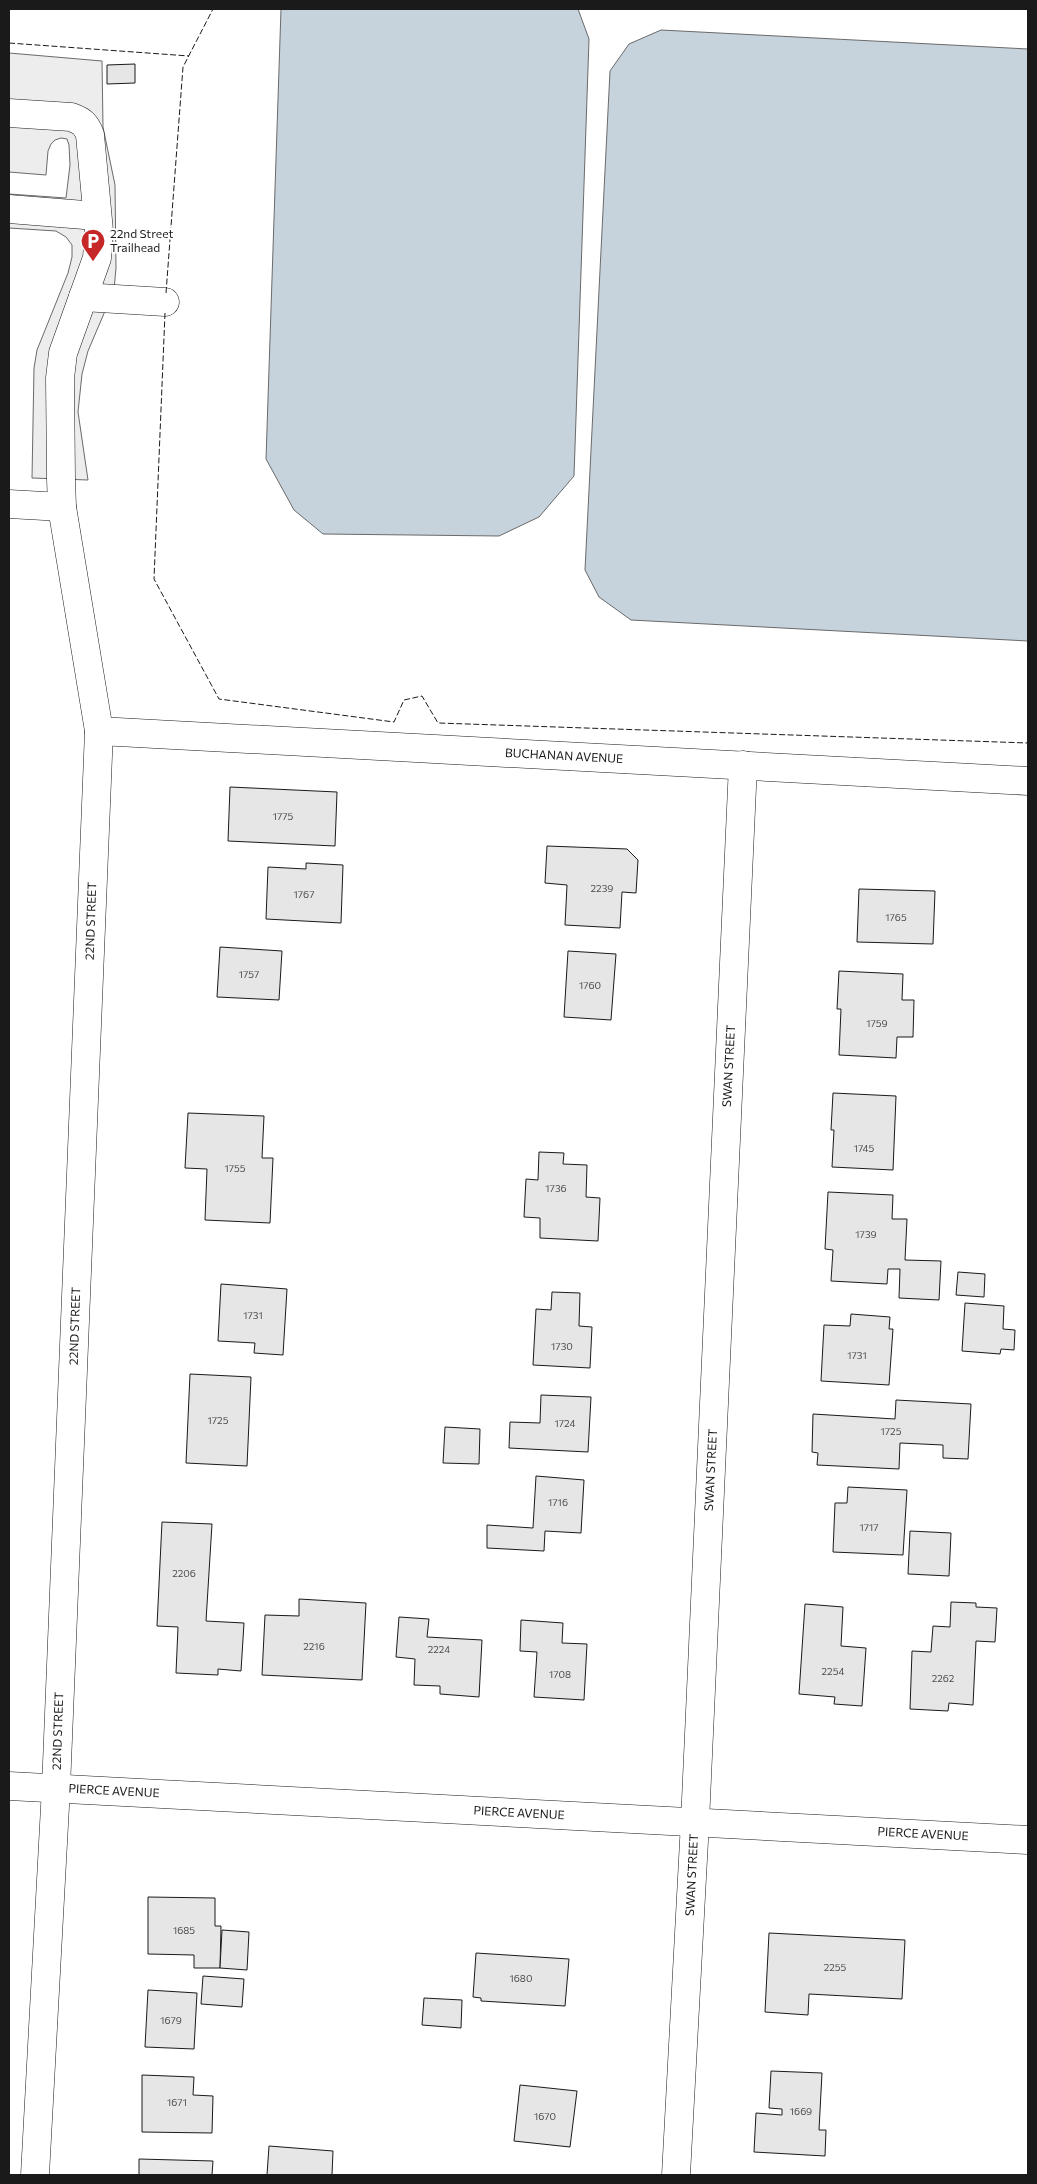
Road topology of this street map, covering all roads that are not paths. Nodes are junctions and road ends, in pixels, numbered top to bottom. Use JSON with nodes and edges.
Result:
{"nodes":[{"id":1,"x":9,"y":113,"type":"edge"},
{"id":2,"x":9,"y":209,"type":"edge"},
{"id":3,"x":97,"y":216,"type":"junction"},
{"id":4,"x":83,"y":297,"type":"junction"},
{"id":5,"x":165,"y":302,"type":"dead end"},
{"id":6,"x":9,"y":504,"type":"edge"},
{"id":7,"x":62,"y":507,"type":"junction"},
{"id":8,"x":99,"y":731,"type":"junction"},
{"id":9,"x":743,"y":765,"type":"junction"},
{"id":10,"x":1028,"y":781,"type":"edge"},
{"id":11,"x":9,"y":1786,"type":"edge"},
{"id":12,"x":56,"y":1788,"type":"junction"},
{"id":13,"x":695,"y":1822,"type":"junction"},
{"id":14,"x":1028,"y":1840,"type":"edge"},
{"id":15,"x":35,"y":2175,"type":"edge"},
{"id":16,"x":676,"y":2175,"type":"edge"}],
"edges":[{"from":1,"to":3,"type":"street","name":"22ND STREET"},
{"from":2,"to":3,"type":"street"},
{"from":3,"to":4,"type":"street","name":"22ND STREET"},
{"from":4,"to":5,"type":"street"},
{"from":4,"to":7,"type":"street","name":"22ND STREET"},
{"from":6,"to":7,"type":"street"},
{"from":7,"to":8,"type":"street","name":"22ND STREET"},
{"from":8,"to":9,"type":"street","name":"BUCHANAN AVENUE"},
{"from":8,"to":12,"type":"street","name":"22ND STREET"},
{"from":9,"to":10,"type":"street","name":"BUCHANAN AVENUE"},
{"from":9,"to":13,"type":"street","name":"SWAN STREET"},
{"from":11,"to":12,"type":"street","name":"PIERCE AVENUE"},
{"from":12,"to":13,"type":"street","name":"PIERCE AVENUE"},
{"from":12,"to":15,"type":"street","name":"22ND STREET"},
{"from":13,"to":14,"type":"street","name":"PIERCE AVENUE"},
{"from":13,"to":16,"type":"street","name":"SWAN STREET"}]}
